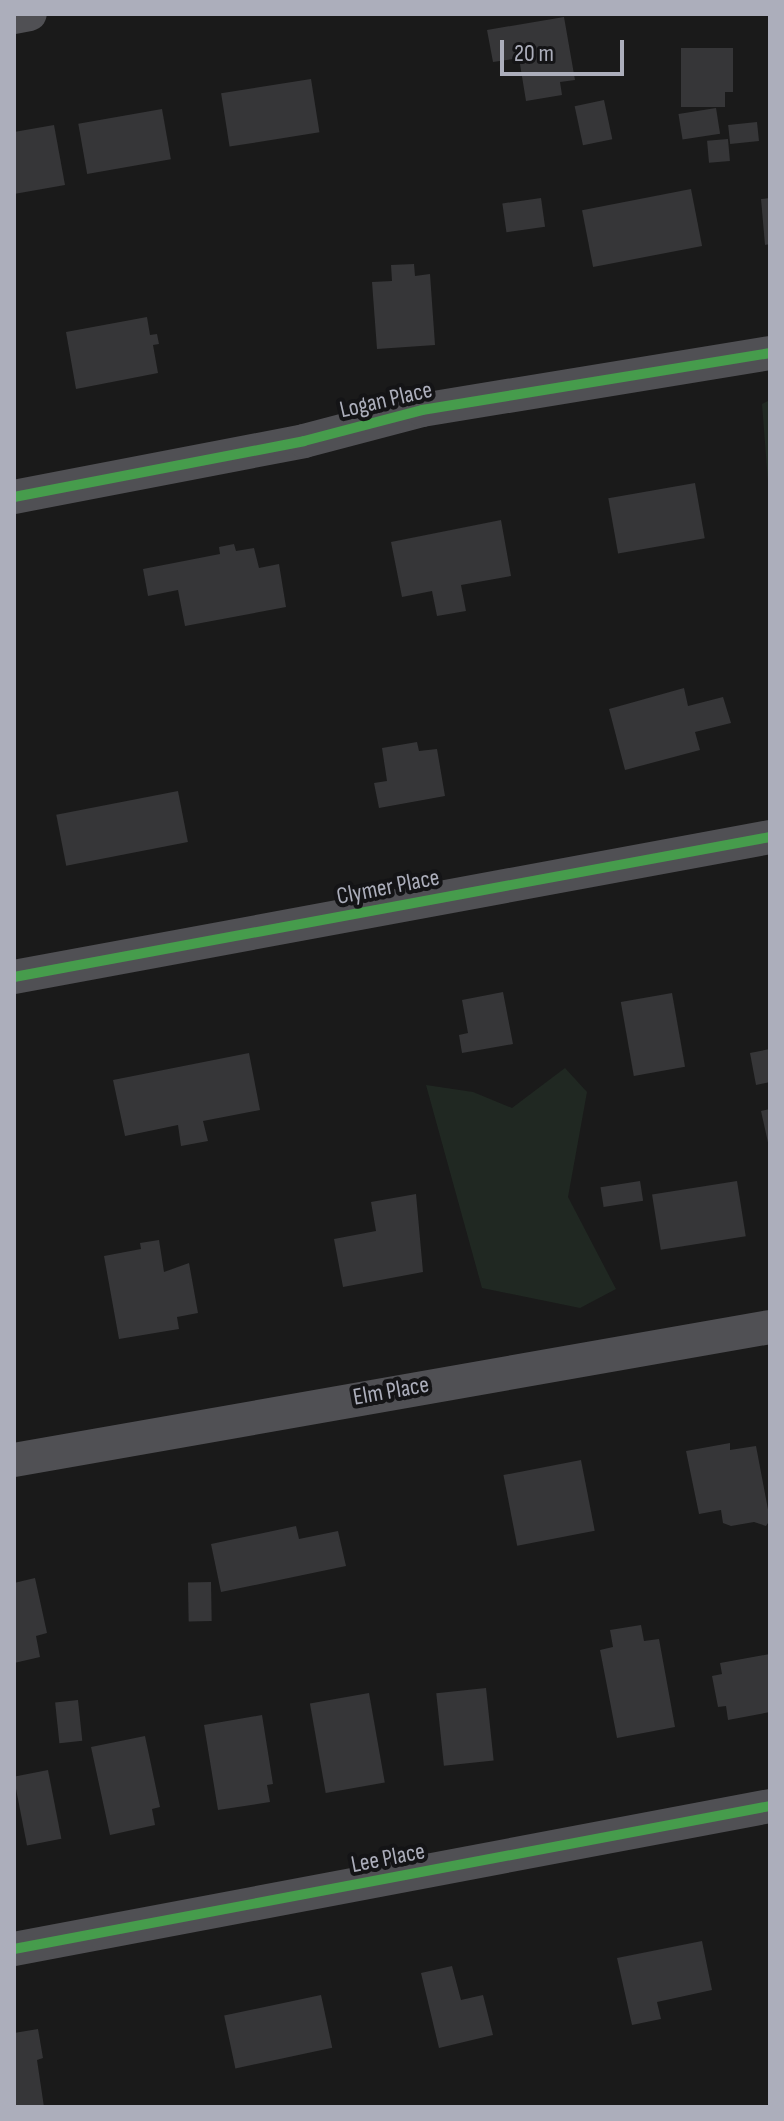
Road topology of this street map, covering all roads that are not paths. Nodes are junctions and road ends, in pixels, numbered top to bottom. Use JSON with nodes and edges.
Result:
{"nodes":[{"id":1,"x":30,"y":14,"type":"edge"},
{"id":2,"x":14,"y":17,"type":"edge"},
{"id":3,"x":770,"y":353,"type":"edge"},
{"id":4,"x":14,"y":497,"type":"edge"},
{"id":5,"x":770,"y":837,"type":"edge"},
{"id":6,"x":14,"y":977,"type":"edge"},
{"id":7,"x":770,"y":1327,"type":"edge"},
{"id":8,"x":14,"y":1460,"type":"edge"},
{"id":9,"x":770,"y":1806,"type":"edge"},
{"id":10,"x":14,"y":1949,"type":"edge"}],
"edges":[{"from":1,"to":2,"type":"street"},
{"from":3,"to":4,"type":"street","name":"Logan Place"},
{"from":5,"to":6,"type":"street","name":"Clymer Place"},
{"from":7,"to":8,"type":"street","name":"Elm Place"},
{"from":9,"to":10,"type":"street","name":"Lee Place"}]}
